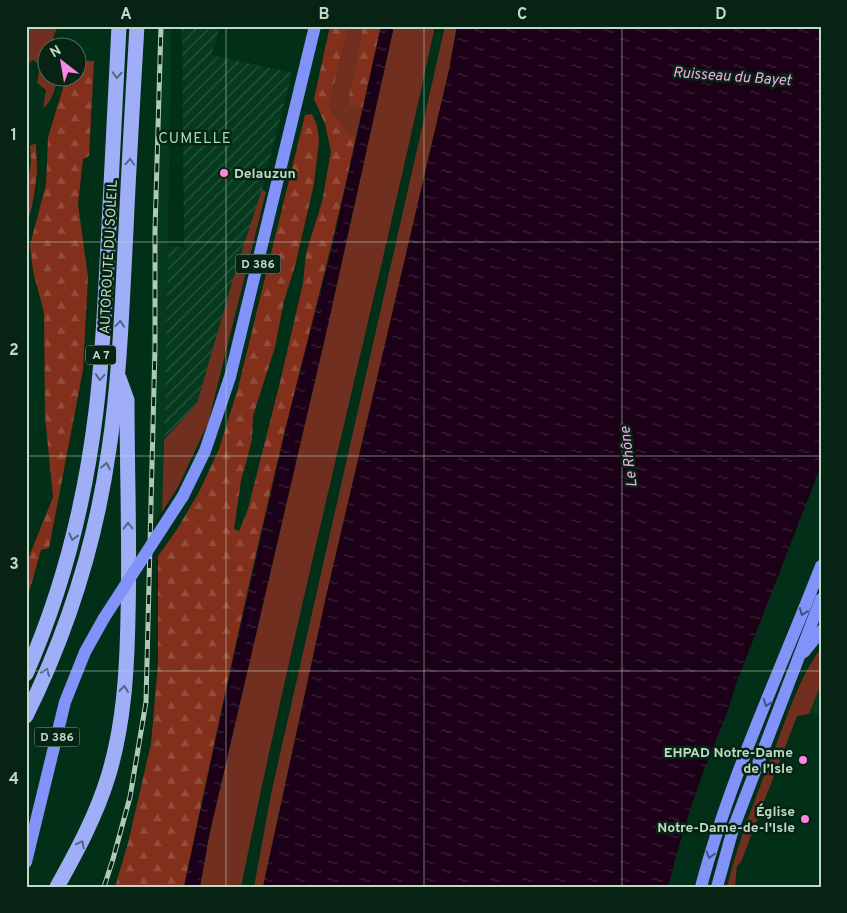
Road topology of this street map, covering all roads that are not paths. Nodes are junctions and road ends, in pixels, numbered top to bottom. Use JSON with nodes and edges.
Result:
{"nodes":[{"id":1,"x":119,"y":26,"type":"edge"},
{"id":2,"x":137,"y":26,"type":"edge"},
{"id":3,"x":315,"y":26,"type":"edge"},
{"id":4,"x":117,"y":373,"type":"junction"},
{"id":5,"x":821,"y":566,"type":"edge"},
{"id":6,"x":821,"y":599,"type":"edge"},
{"id":7,"x":821,"y":631,"type":"edge"},
{"id":8,"x":797,"y":662,"type":"junction"},
{"id":9,"x":26,"y":674,"type":"edge"},
{"id":10,"x":26,"y":716,"type":"edge"},
{"id":11,"x":26,"y":862,"type":"edge"},
{"id":12,"x":58,"y":887,"type":"edge"},
{"id":13,"x":701,"y":887,"type":"edge"},
{"id":14,"x":717,"y":887,"type":"edge"}],
"edges":[{"from":1,"to":9,"type":"highway","name":"AUTOROUTE DU SOLEIL","number":"A 7","one_way":true},
{"from":4,"to":2,"type":"highway","name":"AUTOROUTE DU SOLEIL","number":"A 7","one_way":true},
{"from":3,"to":11,"type":"main road","number":"D 386","bridge":true},
{"from":10,"to":4,"type":"highway","name":"AUTOROUTE DU SOLEIL","number":"A 7","one_way":true},
{"from":12,"to":4,"type":"highway","one_way":true},
{"from":5,"to":13,"type":"main road","one_way":true},
{"from":6,"to":8,"type":"main road"},
{"from":7,"to":8,"type":"main road"},
{"from":8,"to":14,"type":"main road"}]}
